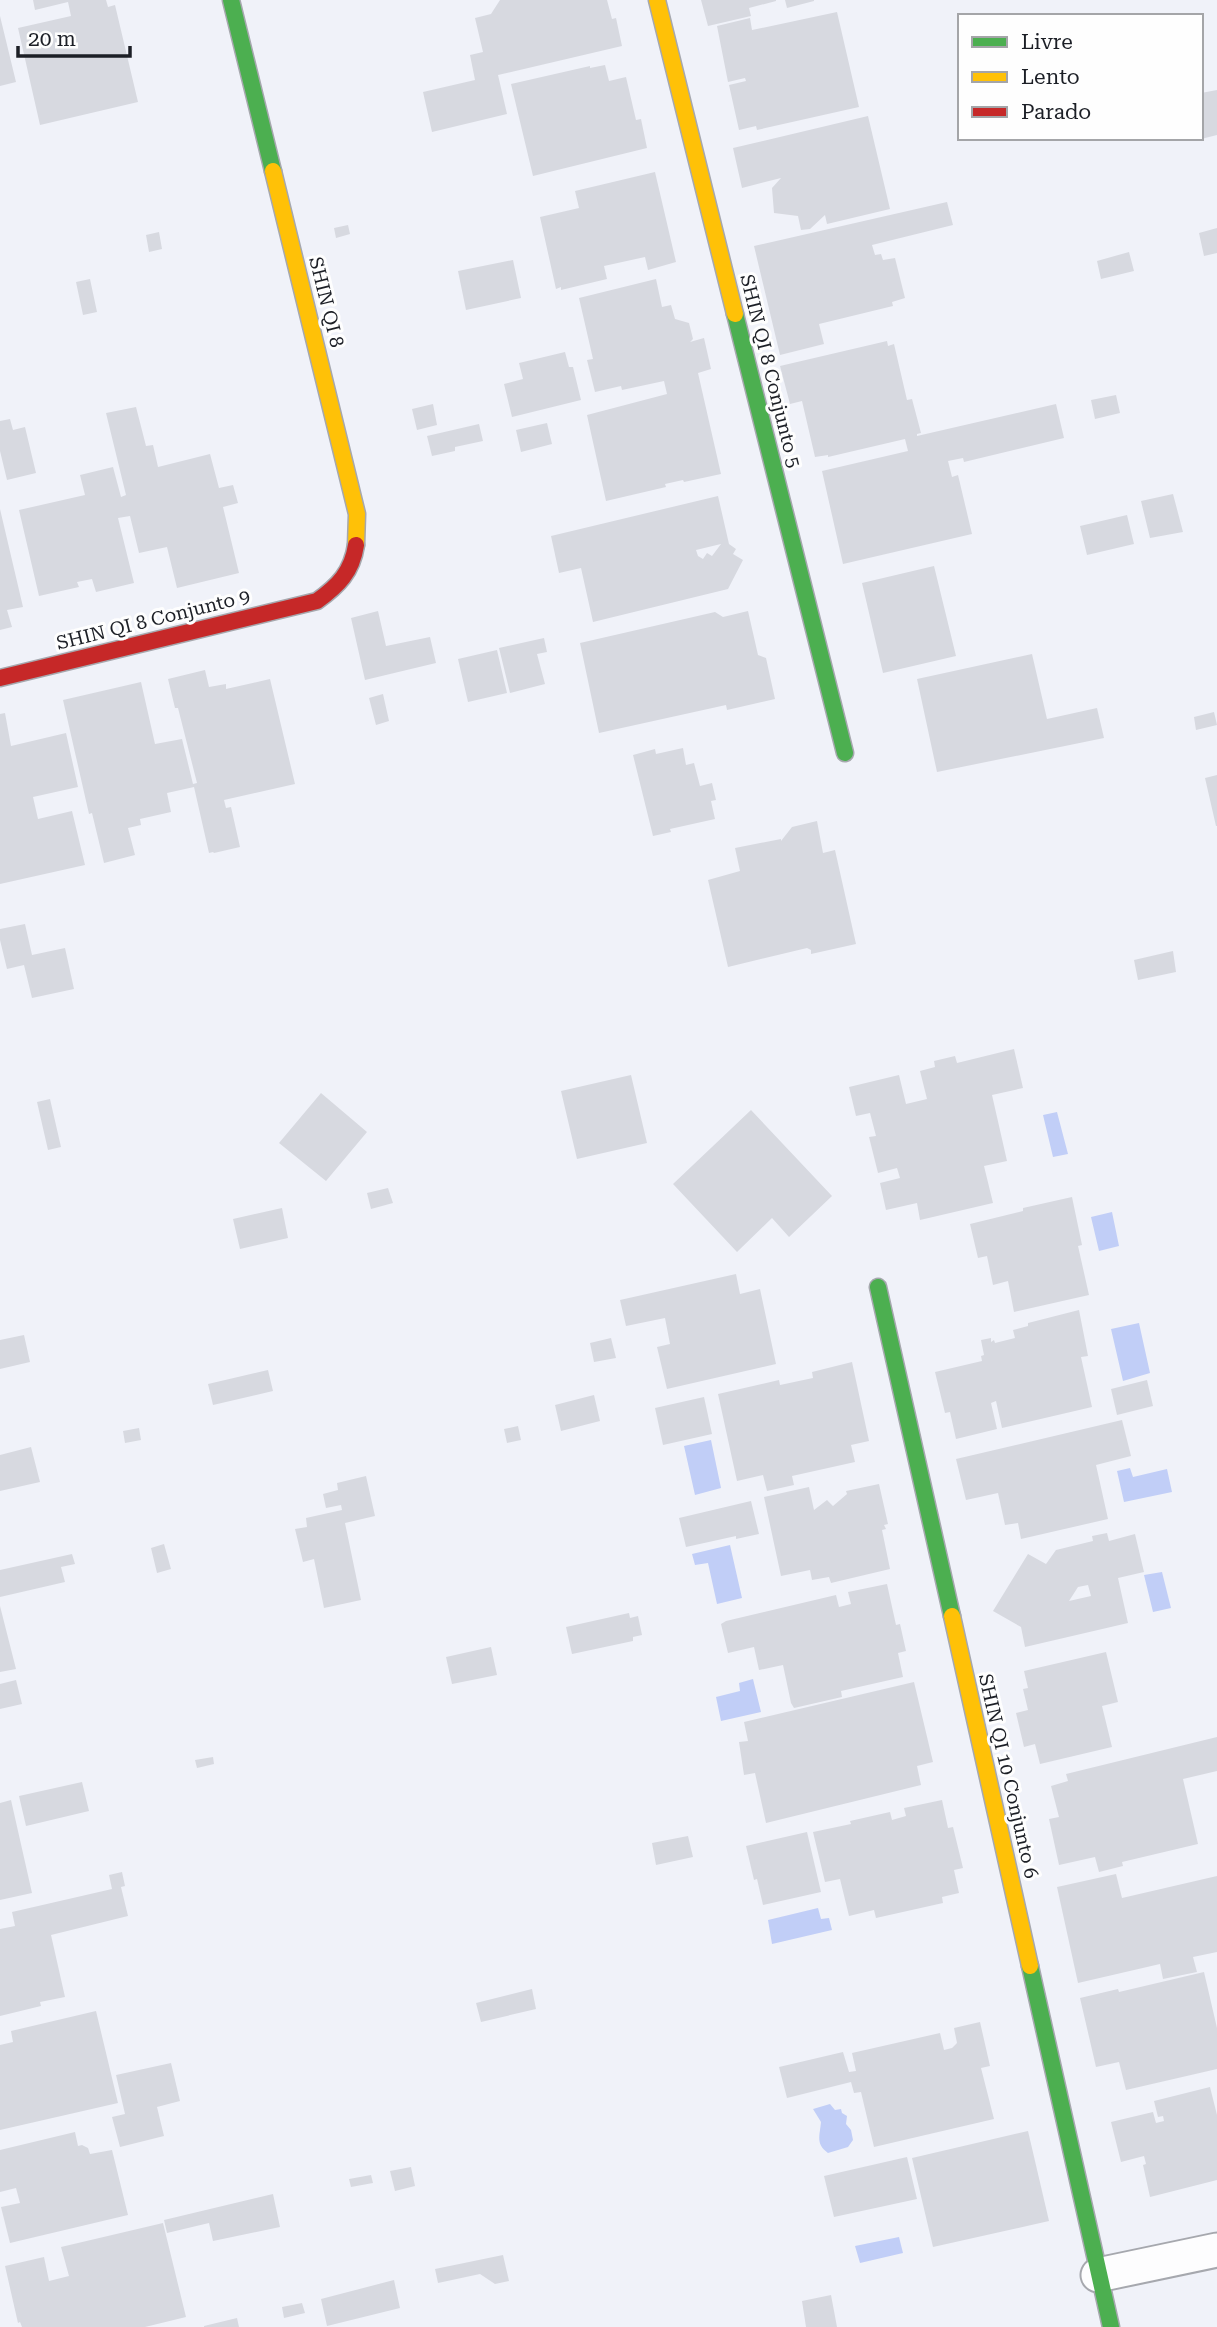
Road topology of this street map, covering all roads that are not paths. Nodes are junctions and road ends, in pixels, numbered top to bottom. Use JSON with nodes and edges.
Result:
{"nodes":[{"id":1,"x":231,"y":0,"type":"edge"},
{"id":2,"x":657,"y":0,"type":"edge"},
{"id":3,"x":317,"y":601,"type":"joint"},
{"id":4,"x":0,"y":678,"type":"edge"},
{"id":5,"x":845,"y":753,"type":"dead end"},
{"id":6,"x":878,"y":1287,"type":"dead end"},
{"id":7,"x":1217,"y":2250,"type":"edge"},
{"id":8,"x":1098,"y":2275,"type":"junction"},
{"id":9,"x":1111,"y":2327,"type":"edge"}],
"edges":[{"from":1,"to":3,"type":"street","name":"SHIN QI 8"},
{"from":2,"to":5,"type":"street","name":"SHIN QI 8 Conjunto 5"},
{"from":3,"to":4,"type":"street","name":"SHIN QI 8 Conjunto 9"},
{"from":6,"to":8,"type":"street","name":"SHIN QI 10 Conjunto 6"},
{"from":7,"to":8,"type":"street"},
{"from":8,"to":9,"type":"street","name":"SHIN QI 10 Conjunto 6"}]}
